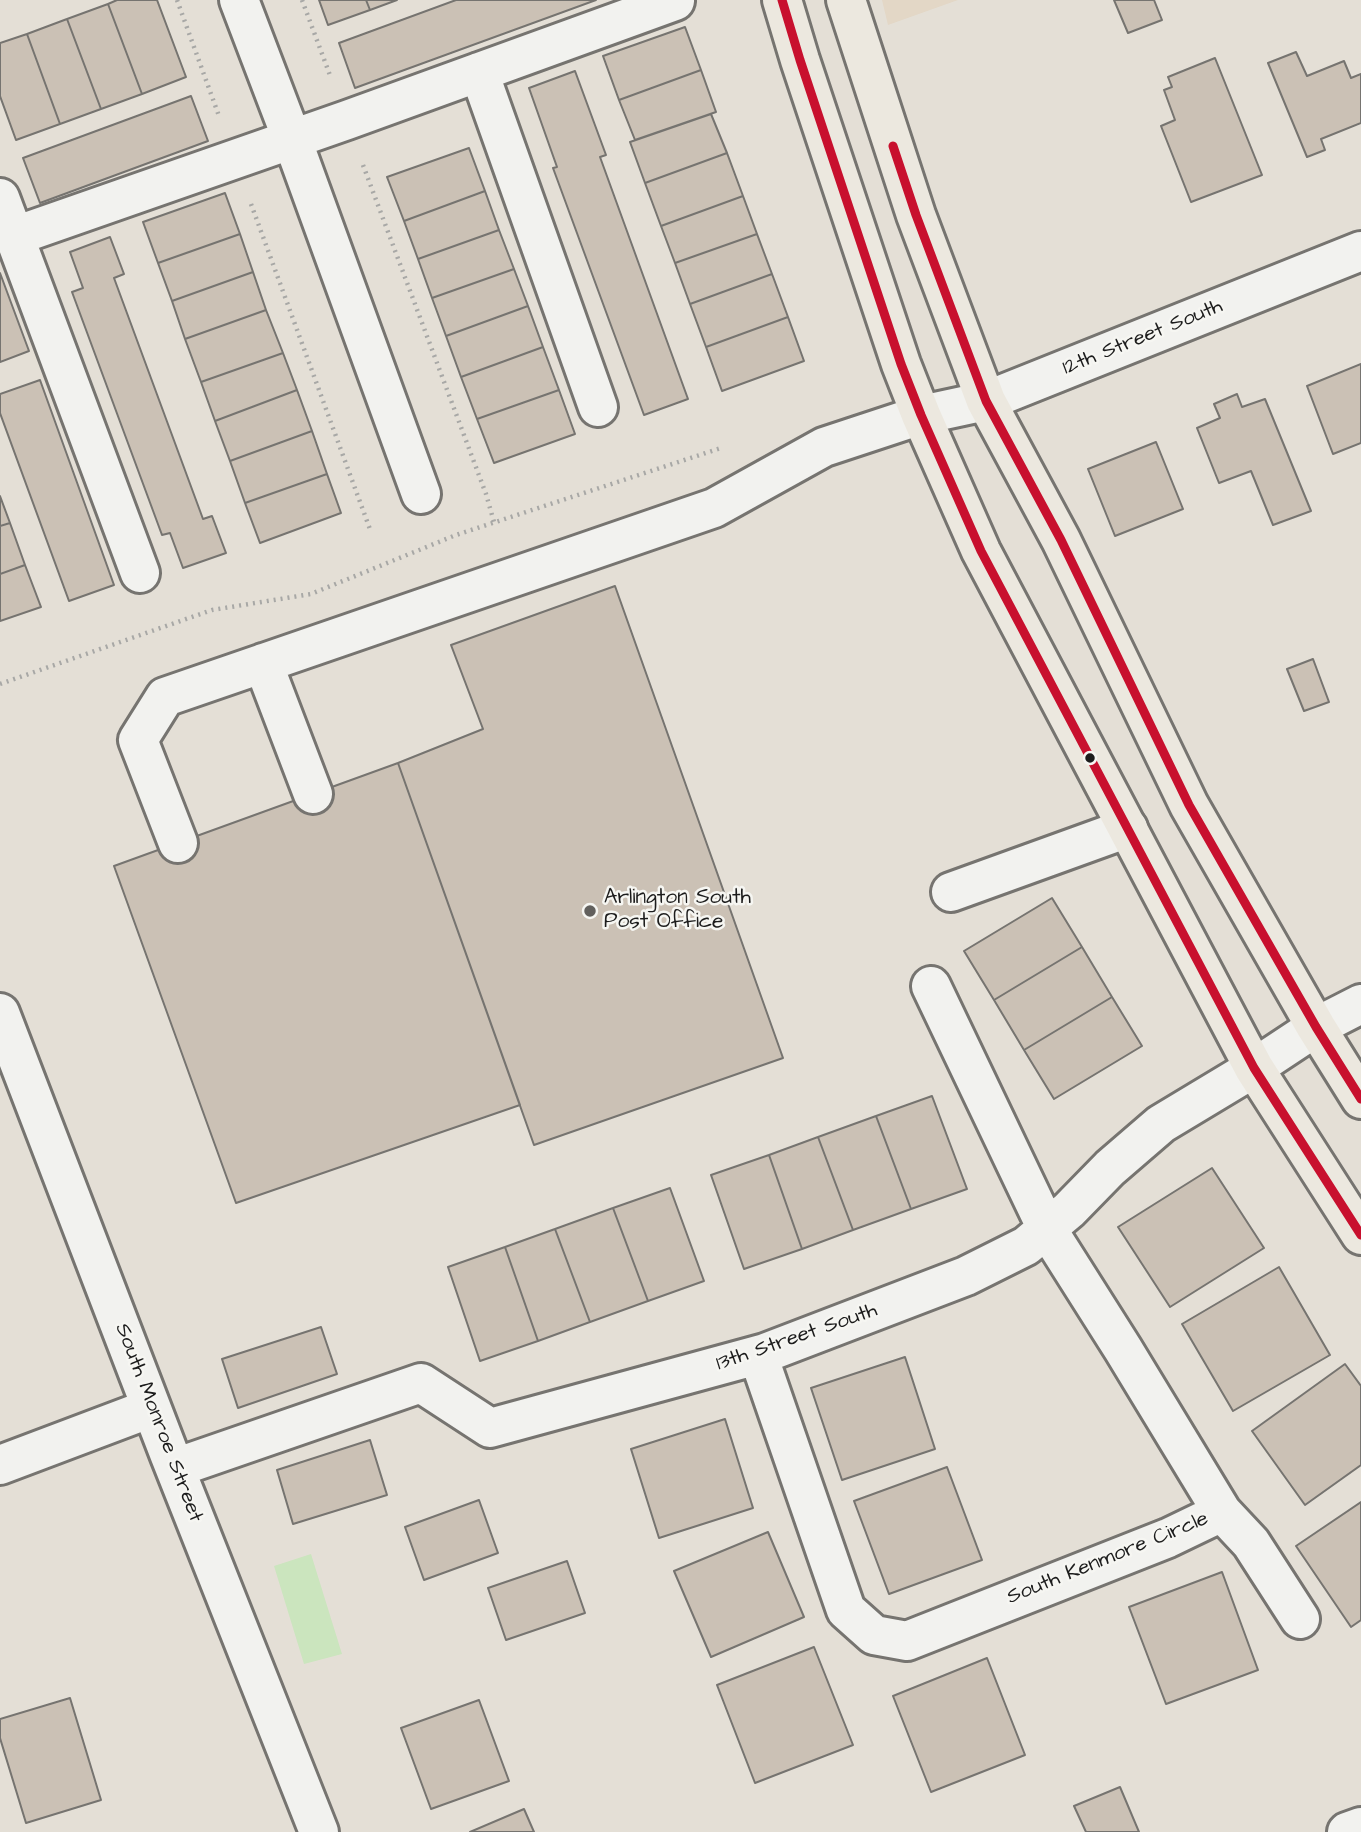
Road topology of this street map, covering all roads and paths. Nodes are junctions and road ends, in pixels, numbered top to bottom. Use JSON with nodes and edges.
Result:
{"nodes":[{"id":1,"x":177,"y":0,"type":"edge"},
{"id":2,"x":239,"y":0,"type":"edge"},
{"id":3,"x":302,"y":0,"type":"edge"},
{"id":4,"x":782,"y":0,"type":"edge"},
{"id":5,"x":846,"y":0,"type":"edge"},
{"id":6,"x":675,"y":1,"type":"edge"},
{"id":7,"x":479,"y":72,"type":"junction"},
{"id":8,"x":347,"y":120,"type":"junction"},
{"id":9,"x":292,"y":139,"type":"junction"},
{"id":10,"x":235,"y":159,"type":"junction"},
{"id":11,"x":0,"y":198,"type":"edge"},
{"id":12,"x":15,"y":236,"type":"junction"},
{"id":13,"x":1361,"y":251,"type":"edge"},
{"id":14,"x":986,"y":401,"type":"junction"},
{"id":15,"x":598,"y":407,"type":"dead end"},
{"id":16,"x":921,"y":415,"type":"junction"},
{"id":17,"x":726,"y":446,"type":"dead end"},
{"id":18,"x":421,"y":495,"type":"dead end"},
{"id":19,"x":494,"y":522,"type":"junction"},
{"id":20,"x":371,"y":532,"type":"dead end"},
{"id":21,"x":140,"y":573,"type":"dead end"},
{"id":22,"x":263,"y":663,"type":"junction"},
{"id":23,"x":0,"y":684,"type":"edge"},
{"id":24,"x":313,"y":794,"type":"dead end"},
{"id":25,"x":1128,"y":828,"type":"junction"},
{"id":26,"x":178,"y":843,"type":"dead end"},
{"id":27,"x":951,"y":892,"type":"dead end"},
{"id":28,"x":931,"y":986,"type":"dead end"},
{"id":29,"x":1361,"y":1004,"type":"edge"},
{"id":30,"x":0,"y":1013,"type":"edge"},
{"id":31,"x":1316,"y":1027,"type":"junction"},
{"id":32,"x":1254,"y":1068,"type":"junction"},
{"id":33,"x":1361,"y":1099,"type":"edge"},
{"id":34,"x":1047,"y":1229,"type":"junction"},
{"id":35,"x":1361,"y":1235,"type":"edge"},
{"id":36,"x":758,"y":1355,"type":"junction"},
{"id":37,"x":151,"y":1408,"type":"junction"},
{"id":38,"x":0,"y":1465,"type":"edge"},
{"id":39,"x":175,"y":1468,"type":"junction"},
{"id":40,"x":1222,"y":1512,"type":"junction"},
{"id":41,"x":1300,"y":1619,"type":"dead end"},
{"id":42,"x":1361,"y":1827,"type":"edge"},
{"id":43,"x":319,"y":1832,"type":"edge"},
{"id":44,"x":1347,"y":1832,"type":"edge"}],
"edges":[{"from":1,"to":10,"type":"path"},
{"from":2,"to":9,"type":"street"},
{"from":3,"to":8,"type":"path"},
{"from":4,"to":16,"type":"main road"},
{"from":5,"to":14,"type":"main road"},
{"from":6,"to":7,"type":"street"},
{"from":7,"to":8,"type":"street"},
{"from":7,"to":15,"type":"street"},
{"from":8,"to":9,"type":"street"},
{"from":8,"to":19,"type":"path"},
{"from":9,"to":10,"type":"street"},
{"from":9,"to":18,"type":"street"},
{"from":10,"to":12,"type":"street"},
{"from":10,"to":20,"type":"path"},
{"from":11,"to":12,"type":"street"},
{"from":12,"to":21,"type":"street"},
{"from":13,"to":14,"type":"street","name":"12th Street South"},
{"from":14,"to":16,"type":"street","name":"12th Street South"},
{"from":14,"to":31,"type":"main road"},
{"from":16,"to":22,"type":"street","name":"12th Street South"},
{"from":16,"to":25,"type":"main road"},
{"from":17,"to":19,"type":"path"},
{"from":19,"to":23,"type":"path"},
{"from":22,"to":24,"type":"street"},
{"from":22,"to":26,"type":"street","name":"12th Street South"},
{"from":25,"to":27,"type":"street"},
{"from":25,"to":32,"type":"main road"},
{"from":28,"to":34,"type":"street","name":"South Kenmore Circle"},
{"from":29,"to":31,"type":"street","name":"13th Street South"},
{"from":30,"to":37,"type":"street","name":"South Monroe Street"},
{"from":31,"to":32,"type":"street","name":"13th Street South"},
{"from":31,"to":33,"type":"main road"},
{"from":32,"to":34,"type":"street","name":"13th Street South"},
{"from":32,"to":35,"type":"main road"},
{"from":34,"to":36,"type":"street","name":"13th Street South"},
{"from":34,"to":40,"type":"street","name":"South Kenmore Circle"},
{"from":36,"to":39,"type":"street","name":"13th Street South"},
{"from":36,"to":40,"type":"street","name":"South Kenmore Circle"},
{"from":37,"to":38,"type":"street"},
{"from":37,"to":39,"type":"street","name":"South Monroe Street"},
{"from":39,"to":43,"type":"street","name":"South Monroe Street"},
{"from":40,"to":41,"type":"street"},
{"from":42,"to":44,"type":"street"}]}
